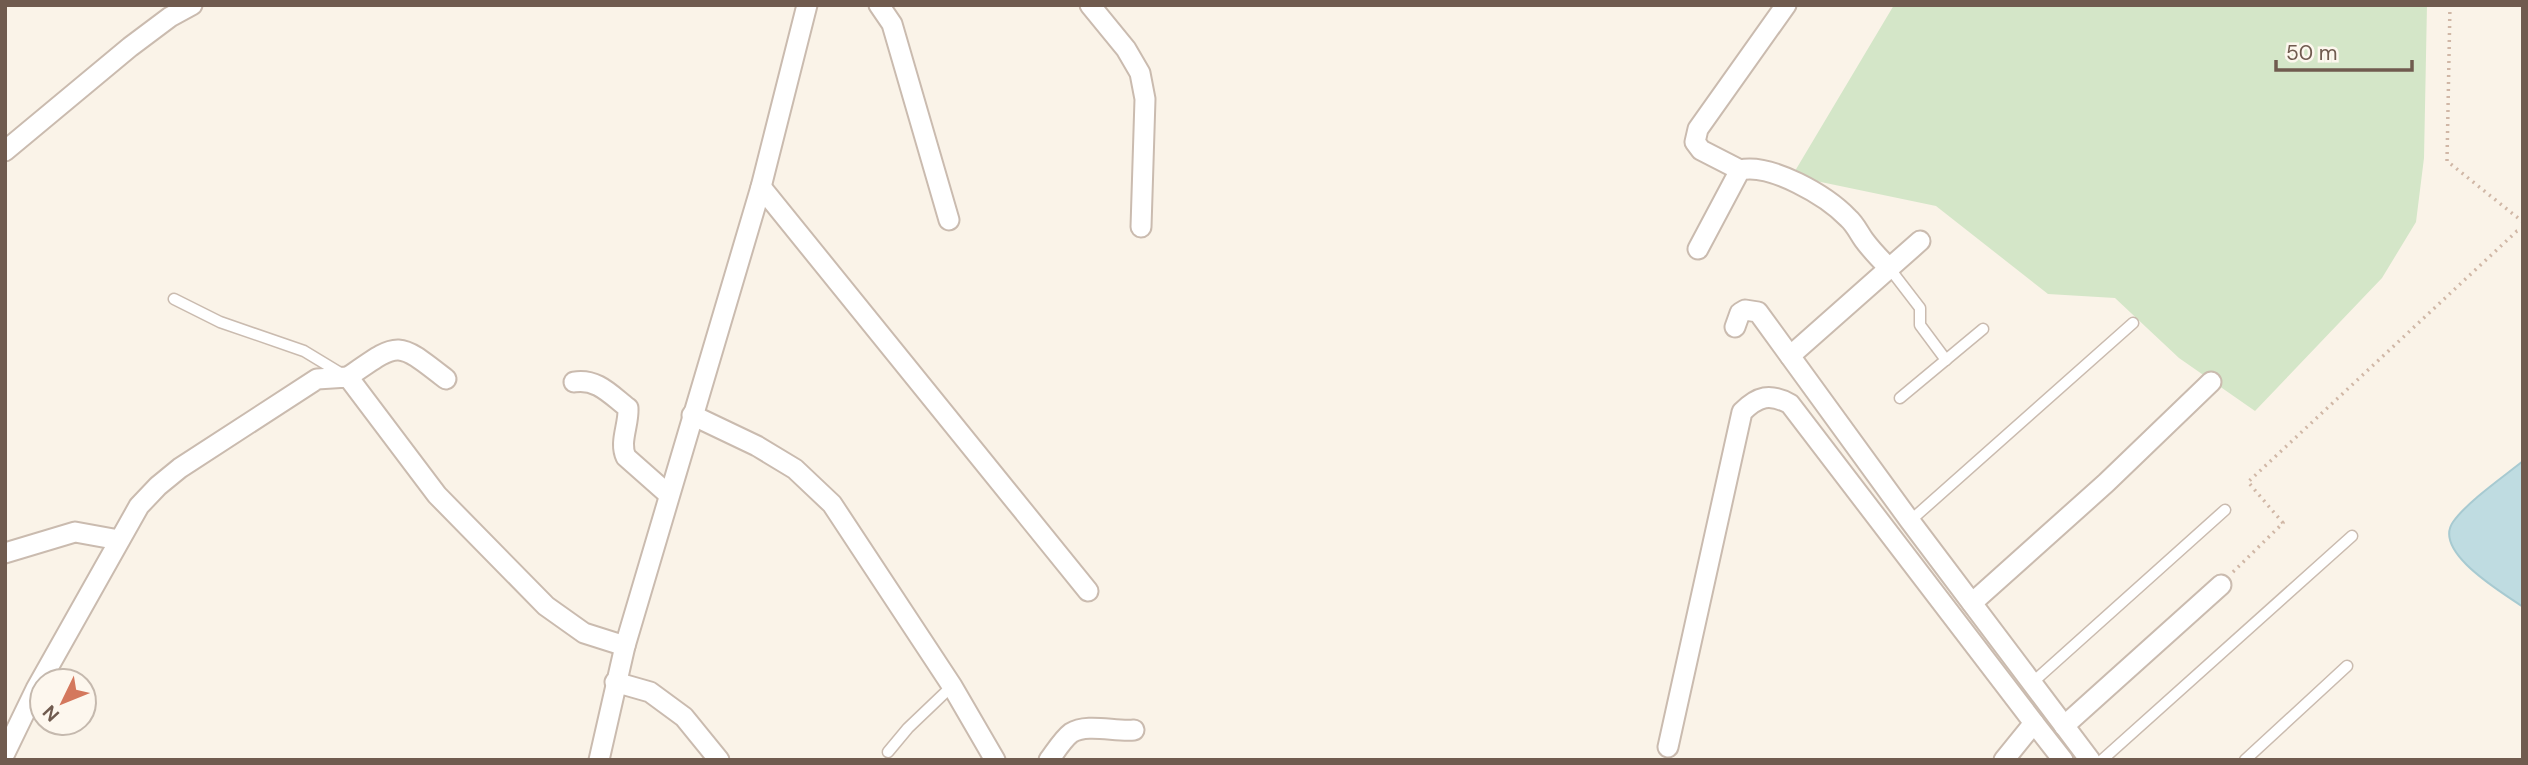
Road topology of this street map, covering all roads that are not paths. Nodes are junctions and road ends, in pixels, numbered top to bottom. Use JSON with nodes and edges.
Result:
{"nodes":[{"id":1,"x":192,"y":5,"type":"edge"},
{"id":2,"x":807,"y":5,"type":"edge"},
{"id":3,"x":879,"y":5,"type":"edge"},
{"id":4,"x":1090,"y":5,"type":"edge"},
{"id":5,"x":1787,"y":5,"type":"edge"},
{"id":6,"x":5,"y":151,"type":"edge"},
{"id":7,"x":1740,"y":170,"type":"junction"},
{"id":8,"x":761,"y":187,"type":"junction"},
{"id":9,"x":949,"y":220,"type":"dead end"},
{"id":10,"x":1141,"y":227,"type":"dead end"},
{"id":11,"x":1920,"y":242,"type":"dead end"},
{"id":12,"x":1698,"y":249,"type":"dead end"},
{"id":13,"x":1890,"y":269,"type":"junction"},
{"id":14,"x":174,"y":299,"type":"dead end"},
{"id":15,"x":2133,"y":323,"type":"dead end"},
{"id":16,"x":1735,"y":327,"type":"dead end"},
{"id":17,"x":1983,"y":328,"type":"dead end"},
{"id":18,"x":1790,"y":356,"type":"junction"},
{"id":19,"x":1946,"y":360,"type":"junction"},
{"id":20,"x":348,"y":377,"type":"junction"},
{"id":21,"x":446,"y":379,"type":"dead end"},
{"id":22,"x":574,"y":382,"type":"dead end"},
{"id":23,"x":2211,"y":382,"type":"dead end"},
{"id":24,"x":1900,"y":398,"type":"dead end"},
{"id":25,"x":692,"y":415,"type":"junction"},
{"id":26,"x":669,"y":495,"type":"junction"},
{"id":27,"x":2225,"y":510,"type":"dead end"},
{"id":28,"x":1910,"y":521,"type":"junction"},
{"id":29,"x":2352,"y":536,"type":"dead end"},
{"id":30,"x":119,"y":540,"type":"junction"},
{"id":31,"x":5,"y":553,"type":"edge"},
{"id":32,"x":2221,"y":585,"type":"road end"},
{"id":33,"x":1088,"y":591,"type":"dead end"},
{"id":34,"x":1972,"y":603,"type":"junction"},
{"id":35,"x":625,"y":646,"type":"junction"},
{"id":36,"x":2347,"y":666,"type":"dead end"},
{"id":37,"x":615,"y":682,"type":"junction"},
{"id":38,"x":2032,"y":683,"type":"junction"},
{"id":39,"x":951,"y":686,"type":"junction"},
{"id":40,"x":2034,"y":723,"type":"junction"},
{"id":41,"x":2063,"y":726,"type":"junction"},
{"id":42,"x":1134,"y":730,"type":"dead end"},
{"id":43,"x":1668,"y":747,"type":"dead end"},
{"id":44,"x":5,"y":752,"type":"edge"},
{"id":45,"x":888,"y":752,"type":"dead end"},
{"id":46,"x":599,"y":760,"type":"edge"},
{"id":47,"x":719,"y":760,"type":"edge"},
{"id":48,"x":995,"y":760,"type":"edge"},
{"id":49,"x":1049,"y":760,"type":"edge"},
{"id":50,"x":2004,"y":760,"type":"edge"},
{"id":51,"x":2063,"y":760,"type":"edge"},
{"id":52,"x":2090,"y":760,"type":"edge"},
{"id":53,"x":2102,"y":760,"type":"edge"},
{"id":54,"x":2245,"y":760,"type":"edge"}],
"edges":[{"from":1,"to":6,"type":"street"},
{"from":2,"to":8,"type":"street"},
{"from":3,"to":9,"type":"street"},
{"from":4,"to":10,"type":"street"},
{"from":5,"to":7,"type":"street"},
{"from":7,"to":12,"type":"street"},
{"from":7,"to":13,"type":"street"},
{"from":8,"to":25,"type":"street"},
{"from":8,"to":33,"type":"street"},
{"from":11,"to":13,"type":"street"},
{"from":13,"to":18,"type":"street"},
{"from":13,"to":19,"type":"lane"},
{"from":14,"to":20,"type":"lane"},
{"from":15,"to":28,"type":"lane"},
{"from":16,"to":18,"type":"street"},
{"from":17,"to":19,"type":"lane"},
{"from":18,"to":28,"type":"street"},
{"from":19,"to":24,"type":"lane"},
{"from":20,"to":21,"type":"street"},
{"from":20,"to":30,"type":"street"},
{"from":20,"to":35,"type":"street"},
{"from":22,"to":26,"type":"street"},
{"from":23,"to":34,"type":"street"},
{"from":25,"to":26,"type":"street"},
{"from":25,"to":39,"type":"street"},
{"from":26,"to":35,"type":"street"},
{"from":27,"to":38,"type":"lane"},
{"from":28,"to":34,"type":"street"},
{"from":29,"to":53,"type":"lane"},
{"from":30,"to":31,"type":"street"},
{"from":30,"to":44,"type":"street"},
{"from":32,"to":41,"type":"street"},
{"from":34,"to":38,"type":"street"},
{"from":35,"to":37,"type":"street"},
{"from":36,"to":54,"type":"lane"},
{"from":37,"to":46,"type":"street"},
{"from":37,"to":47,"type":"street"},
{"from":38,"to":41,"type":"street"},
{"from":39,"to":45,"type":"lane"},
{"from":39,"to":48,"type":"street"},
{"from":40,"to":43,"type":"street"},
{"from":40,"to":50,"type":"street"},
{"from":40,"to":51,"type":"street"},
{"from":41,"to":52,"type":"street"},
{"from":42,"to":49,"type":"street"}]}
